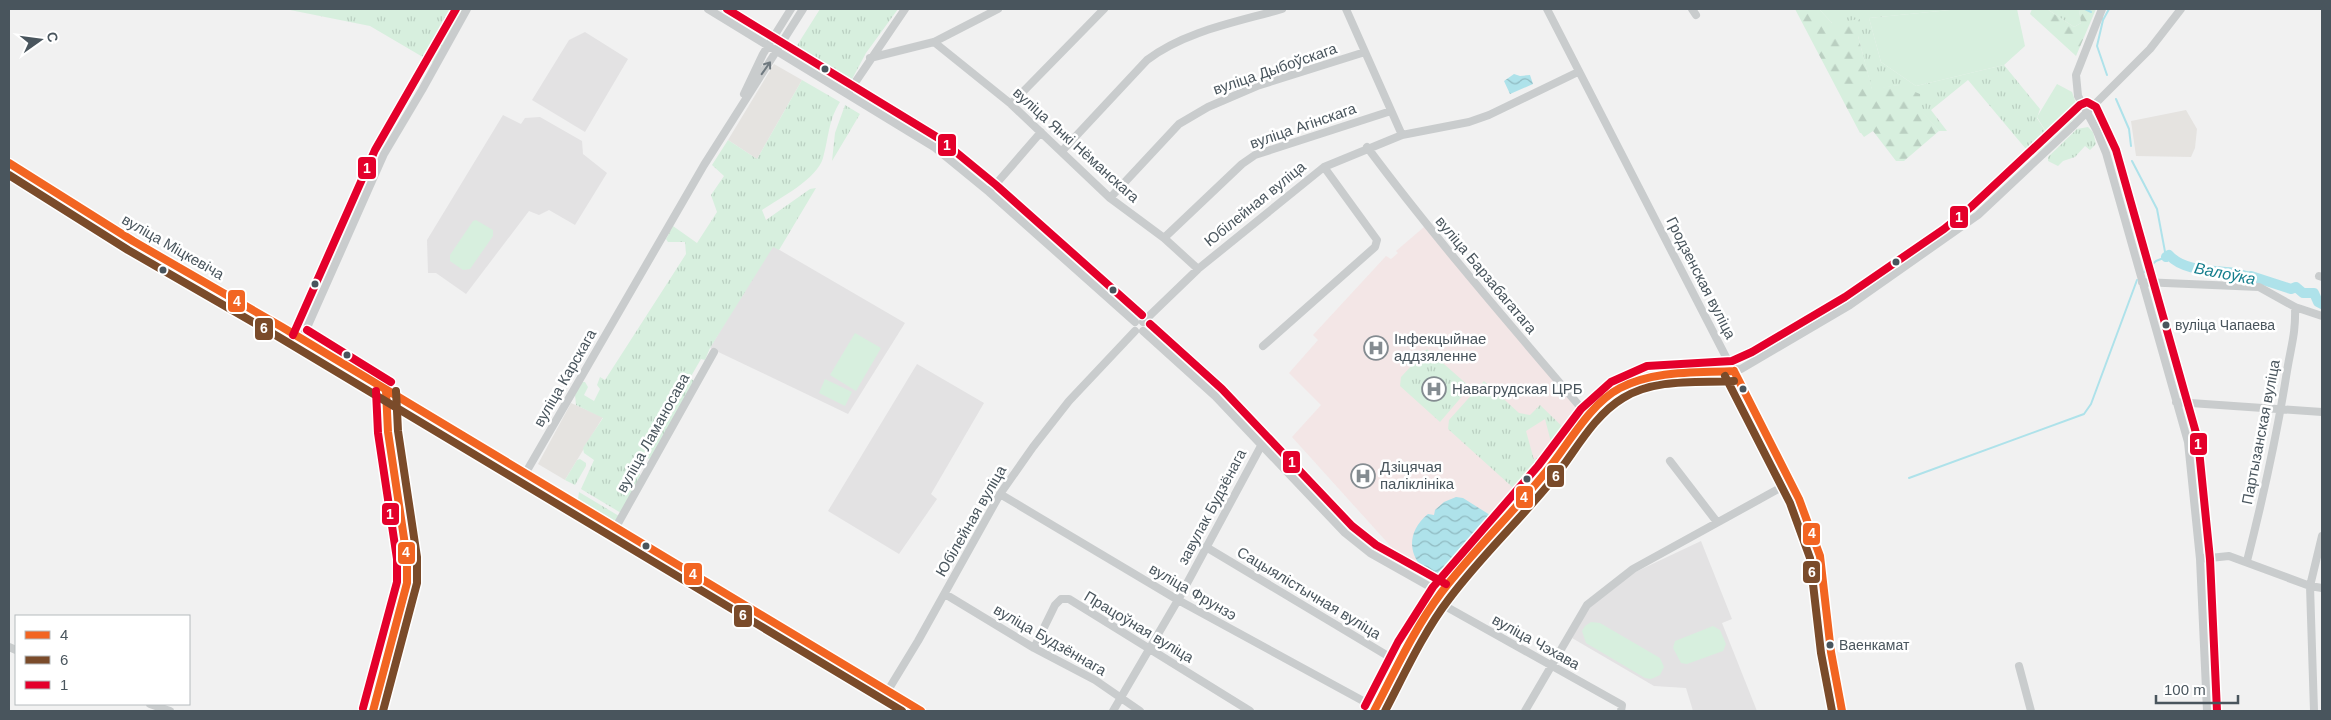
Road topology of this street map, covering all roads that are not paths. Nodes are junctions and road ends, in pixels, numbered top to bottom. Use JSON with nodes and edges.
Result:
{"nodes":[{"id":1,"x":467,"y":9,"type":"edge"},
{"id":2,"x":708,"y":9,"type":"edge"},
{"id":3,"x":792,"y":9,"type":"edge"},
{"id":4,"x":803,"y":9,"type":"edge"},
{"id":5,"x":905,"y":9,"type":"edge"},
{"id":6,"x":998,"y":9,"type":"edge"},
{"id":7,"x":1104,"y":9,"type":"edge"},
{"id":8,"x":1282,"y":9,"type":"edge"},
{"id":9,"x":1346,"y":9,"type":"edge"},
{"id":10,"x":1547,"y":9,"type":"edge"},
{"id":11,"x":2102,"y":9,"type":"edge"},
{"id":12,"x":2181,"y":9,"type":"edge"},
{"id":13,"x":934,"y":42,"type":"junction"},
{"id":14,"x":768,"y":46,"type":"junction"},
{"id":15,"x":778,"y":51,"type":"junction"},
{"id":16,"x":1365,"y":52,"type":"junction"},
{"id":17,"x":870,"y":58,"type":"junction"},
{"id":18,"x":1578,"y":72,"type":"junction"},
{"id":19,"x":848,"y":93,"type":"junction"},
{"id":20,"x":1011,"y":104,"type":"junction"},
{"id":21,"x":1391,"y":111,"type":"junction"},
{"id":22,"x":2087,"y":112,"type":"junction"},
{"id":23,"x":735,"y":114,"type":"junction"},
{"id":24,"x":1041,"y":132,"type":"junction"},
{"id":25,"x":1402,"y":135,"type":"junction"},
{"id":26,"x":1367,"y":147,"type":"junction"},
{"id":27,"x":1062,"y":151,"type":"junction"},
{"id":28,"x":9,"y":163,"type":"edge"},
{"id":29,"x":1324,"y":167,"type":"junction"},
{"id":30,"x":989,"y":192,"type":"junction"},
{"id":31,"x":1110,"y":198,"type":"junction"},
{"id":32,"x":1164,"y":238,"type":"junction"},
{"id":33,"x":1198,"y":269,"type":"junction"},
{"id":34,"x":2142,"y":282,"type":"junction"},
{"id":35,"x":2295,"y":307,"type":"junction"},
{"id":36,"x":2322,"y":316,"type":"edge"},
{"id":37,"x":1139,"y":322,"type":"junction"},
{"id":38,"x":1139,"y":331,"type":"junction"},
{"id":39,"x":302,"y":339,"type":"junction"},
{"id":40,"x":1263,"y":346,"type":"dead end"},
{"id":41,"x":714,"y":352,"type":"dead end"},
{"id":42,"x":1734,"y":371,"type":"junction"},
{"id":43,"x":386,"y":391,"type":"junction"},
{"id":44,"x":2176,"y":402,"type":"junction"},
{"id":45,"x":2282,"y":410,"type":"junction"},
{"id":46,"x":2322,"y":412,"type":"edge"},
{"id":47,"x":1588,"y":416,"type":"junction"},
{"id":48,"x":1261,"y":446,"type":"junction"},
{"id":49,"x":1670,"y":461,"type":"dead end"},
{"id":50,"x":525,"y":474,"type":"junction"},
{"id":51,"x":1791,"y":482,"type":"junction"},
{"id":52,"x":1000,"y":494,"type":"junction"},
{"id":53,"x":1717,"y":522,"type":"junction"},
{"id":54,"x":616,"y":527,"type":"junction"},
{"id":55,"x":2322,"y":536,"type":"edge"},
{"id":56,"x":1206,"y":547,"type":"junction"},
{"id":57,"x":2200,"y":559,"type":"junction"},
{"id":58,"x":2247,"y":561,"type":"junction"},
{"id":59,"x":2310,"y":586,"type":"junction"},
{"id":60,"x":2322,"y":588,"type":"edge"},
{"id":61,"x":1441,"y":593,"type":"junction"},
{"id":62,"x":945,"y":594,"type":"junction"},
{"id":63,"x":1178,"y":600,"type":"junction"},
{"id":64,"x":1436,"y":601,"type":"junction"},
{"id":65,"x":2312,"y":647,"type":"junction"},
{"id":66,"x":1034,"y":648,"type":"junction"},
{"id":67,"x":1151,"y":649,"type":"junction"},
{"id":68,"x":2322,"y":649,"type":"edge"},
{"id":69,"x":1398,"y":662,"type":"junction"},
{"id":70,"x":2020,"y":666,"type":"dead end"},
{"id":71,"x":1551,"y":667,"type":"junction"},
{"id":72,"x":887,"y":692,"type":"junction"},
{"id":73,"x":1121,"y":699,"type":"junction"},
{"id":74,"x":153,"y":705,"type":"edge"},
{"id":75,"x":1622,"y":708,"type":"edge"},
{"id":76,"x":1375,"y":710,"type":"edge"},
{"id":77,"x":170,"y":711,"type":"edge"},
{"id":78,"x":373,"y":711,"type":"edge"},
{"id":79,"x":921,"y":711,"type":"edge"},
{"id":80,"x":1113,"y":711,"type":"edge"},
{"id":81,"x":1140,"y":711,"type":"edge"},
{"id":82,"x":1250,"y":711,"type":"edge"},
{"id":83,"x":1525,"y":711,"type":"edge"},
{"id":84,"x":1842,"y":711,"type":"edge"},
{"id":85,"x":2031,"y":711,"type":"edge"},
{"id":86,"x":2207,"y":711,"type":"edge"},
{"id":87,"x":2314,"y":711,"type":"edge"}],
"edges":[{"from":1,"to":39,"type":"street"},
{"from":2,"to":14,"type":"street"},
{"from":3,"to":14,"type":"street","name":"вуліца Карскага"},
{"from":4,"to":15,"type":"street","name":"вуліца Карскага"},
{"from":5,"to":17,"type":"street"},
{"from":6,"to":13,"type":"street"},
{"from":7,"to":20,"type":"street"},
{"from":8,"to":27,"type":"street"},
{"from":9,"to":16,"type":"street"},
{"from":10,"to":18,"type":"street","name":"Гродзенская вуліца"},
{"from":11,"to":22,"type":"street"},
{"from":12,"to":22,"type":"street"},
{"from":13,"to":17,"type":"street"},
{"from":13,"to":20,"type":"street","name":"вуліца Янкі Нёманскага"},
{"from":14,"to":15,"type":"street"},
{"from":14,"to":23,"type":"street","name":"вуліца Карскага"},
{"from":15,"to":19,"type":"street"},
{"from":23,"to":15,"type":"street","name":"вуліца Карскага","one_way":true},
{"from":16,"to":21,"type":"street"},
{"from":16,"to":31,"type":"street","name":"вуліца Дыбоўскага"},
{"from":17,"to":19,"type":"street"},
{"from":18,"to":25,"type":"street","name":"Юбілейная вуліца"},
{"from":18,"to":42,"type":"street","name":"Гродзенская вуліца"},
{"from":19,"to":30,"type":"street"},
{"from":20,"to":24,"type":"street","name":"вуліца Янкі Нёманскага"},
{"from":21,"to":25,"type":"street"},
{"from":21,"to":32,"type":"street","name":"вуліца Агінскага"},
{"from":22,"to":34,"type":"street"},
{"from":22,"to":42,"type":"street"},
{"from":23,"to":50,"type":"street","name":"вуліца Карскага"},
{"from":24,"to":27,"type":"street","name":"вуліца Янкі Нёманскага"},
{"from":24,"to":30,"type":"street"},
{"from":25,"to":26,"type":"street","name":"Юбілейная вуліца"},
{"from":26,"to":29,"type":"street","name":"Юбілейная вуліца"},
{"from":26,"to":47,"type":"street","name":"вуліца Барзабагатага"},
{"from":27,"to":31,"type":"street","name":"вуліца Янкі Нёманскага"},
{"from":28,"to":39,"type":"street","name":"вуліца Міцкевіча"},
{"from":29,"to":33,"type":"street","name":"Юбілейная вуліца"},
{"from":29,"to":40,"type":"street"},
{"from":30,"to":37,"type":"street"},
{"from":31,"to":32,"type":"street","name":"вуліца Янкі Нёманскага"},
{"from":32,"to":33,"type":"street","name":"вуліца Янкі Нёманскага"},
{"from":33,"to":37,"type":"street","name":"Юбілейная вуліца"},
{"from":34,"to":35,"type":"street"},
{"from":34,"to":44,"type":"street"},
{"from":35,"to":36,"type":"street"},
{"from":35,"to":45,"type":"street","name":"Партызанская вуліца"},
{"from":37,"to":38,"type":"street"},
{"from":38,"to":48,"type":"street"},
{"from":38,"to":52,"type":"street","name":"Юбілейная вуліца"},
{"from":39,"to":43,"type":"street","name":"вуліца Міцкевіча"},
{"from":41,"to":54,"type":"street","name":"вуліца Ламаносава"},
{"from":42,"to":47,"type":"street"},
{"from":42,"to":51,"type":"street","name":"Гродзенская вуліца"},
{"from":43,"to":50,"type":"street","name":"вуліца Міцкевіча"},
{"from":43,"to":78,"type":"street"},
{"from":44,"to":45,"type":"street"},
{"from":44,"to":57,"type":"street"},
{"from":45,"to":46,"type":"street"},
{"from":45,"to":58,"type":"street","name":"Партызанская вуліца"},
{"from":47,"to":61,"type":"street"},
{"from":48,"to":56,"type":"street","name":"завулак Будзёнага"},
{"from":48,"to":61,"type":"street"},
{"from":49,"to":53,"type":"street"},
{"from":50,"to":54,"type":"street","name":"вуліца Міцкевіча"},
{"from":51,"to":53,"type":"street"},
{"from":51,"to":84,"type":"street","name":"Гродзенская вуліца"},
{"from":52,"to":62,"type":"street","name":"Юбілейная вуліца"},
{"from":52,"to":63,"type":"street","name":"вуліца Фрунзэ"},
{"from":53,"to":71,"type":"street"},
{"from":54,"to":72,"type":"street","name":"вуліца Міцкевіча"},
{"from":55,"to":59,"type":"street"},
{"from":56,"to":63,"type":"street","name":"завулак Будзёнага"},
{"from":56,"to":69,"type":"street","name":"Сацыялістычная вуліца"},
{"from":57,"to":58,"type":"street"},
{"from":57,"to":86,"type":"street"},
{"from":58,"to":59,"type":"street"},
{"from":59,"to":60,"type":"street"},
{"from":59,"to":65,"type":"street"},
{"from":61,"to":64,"type":"street"},
{"from":62,"to":66,"type":"street","name":"вуліца Будзённага"},
{"from":62,"to":72,"type":"street","name":"Юбілейная вуліца"},
{"from":63,"to":67,"type":"street","name":"завулак Будзёнага"},
{"from":63,"to":76,"type":"street","name":"вуліца Фрунзэ"},
{"from":64,"to":69,"type":"street"},
{"from":64,"to":71,"type":"street","name":"вуліца Чэхава"},
{"from":65,"to":68,"type":"street"},
{"from":65,"to":87,"type":"street"},
{"from":66,"to":67,"type":"street","name":"Працоўная вуліца"},
{"from":66,"to":73,"type":"street","name":"вуліца Будзённага"},
{"from":67,"to":73,"type":"street","name":"завулак Будзёнага"},
{"from":67,"to":82,"type":"street","name":"Працоўная вуліца"},
{"from":69,"to":76,"type":"street"},
{"from":70,"to":85,"type":"street"},
{"from":71,"to":75,"type":"street","name":"вуліца Чэхава"},
{"from":71,"to":83,"type":"street"},
{"from":72,"to":79,"type":"street","name":"вуліца Міцкевіча"},
{"from":73,"to":80,"type":"street","name":"завулак Будзёнага"},
{"from":73,"to":81,"type":"street","name":"вуліца Будзённага"},
{"from":74,"to":77,"type":"street"}]}
